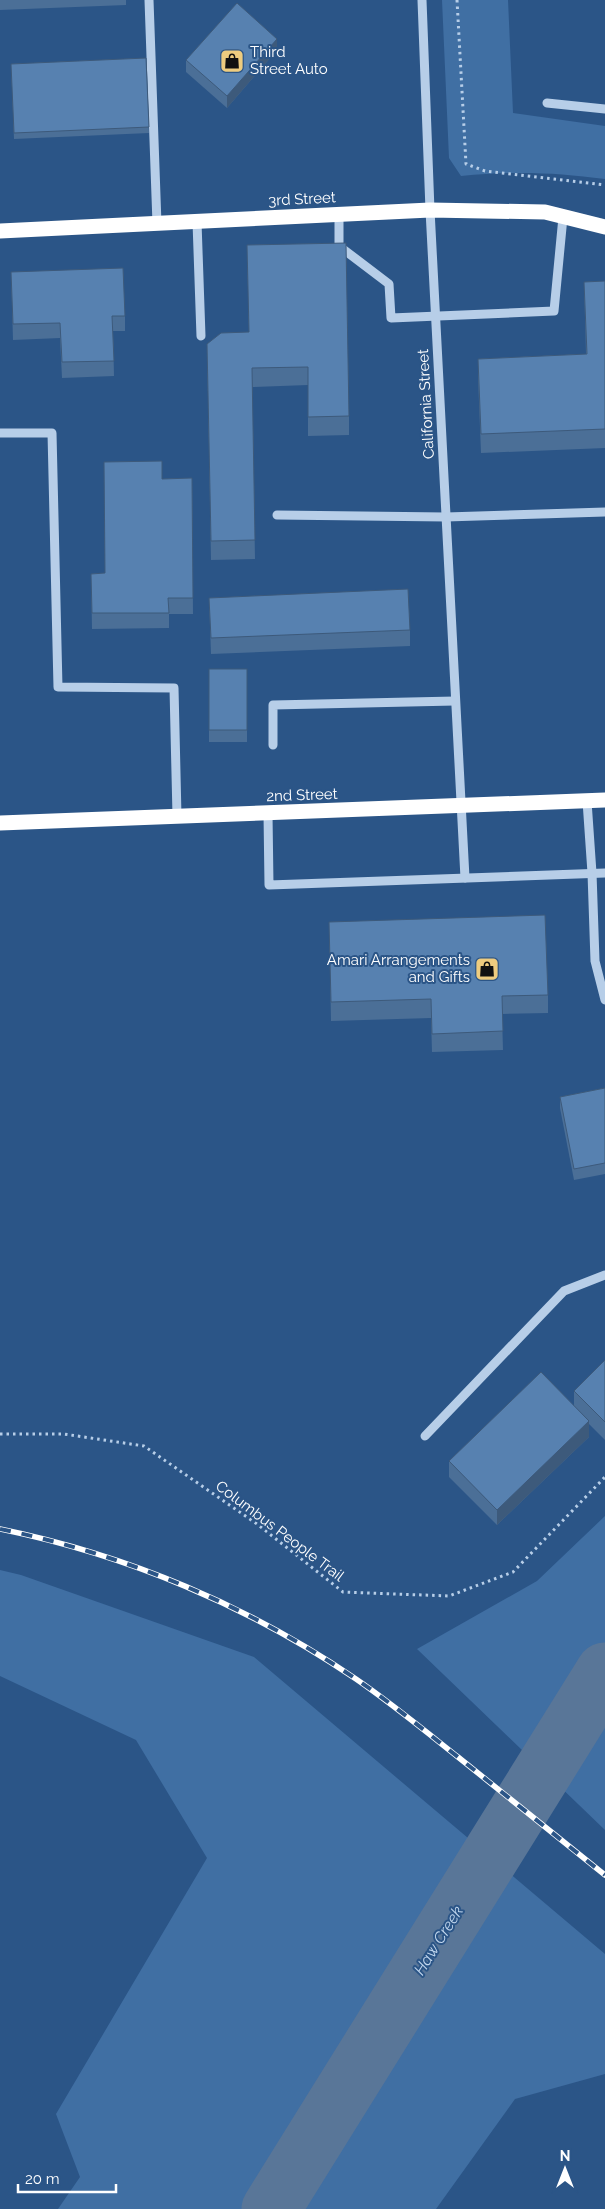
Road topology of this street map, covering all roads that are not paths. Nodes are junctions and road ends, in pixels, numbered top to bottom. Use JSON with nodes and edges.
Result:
{"nodes":[{"id":1,"x":149,"y":0,"type":"edge"},
{"id":2,"x":422,"y":0,"type":"edge"},
{"id":3,"x":547,"y":103,"type":"dead end"},
{"id":4,"x":605,"y":110,"type":"edge"},
{"id":5,"x":430,"y":210,"type":"junction"},
{"id":6,"x":339,"y":215,"type":"junction"},
{"id":7,"x":563,"y":217,"type":"junction"},
{"id":8,"x":197,"y":222,"type":"junction"},
{"id":9,"x":157,"y":224,"type":"junction"},
{"id":10,"x":605,"y":227,"type":"edge"},
{"id":11,"x":0,"y":231,"type":"edge"},
{"id":12,"x":435,"y":316,"type":"junction"},
{"id":13,"x":201,"y":336,"type":"dead end"},
{"id":14,"x":0,"y":433,"type":"edge"},
{"id":15,"x":605,"y":512,"type":"edge"},
{"id":16,"x":276,"y":515,"type":"dead end"},
{"id":17,"x":446,"y":517,"type":"junction"},
{"id":18,"x":455,"y":701,"type":"junction"},
{"id":19,"x":273,"y":744,"type":"dead end"},
{"id":20,"x":605,"y":800,"type":"edge"},
{"id":21,"x":587,"y":801,"type":"junction"},
{"id":22,"x":461,"y":807,"type":"junction"},
{"id":23,"x":268,"y":814,"type":"junction"},
{"id":24,"x":177,"y":816,"type":"junction"},
{"id":25,"x":0,"y":823,"type":"edge"},
{"id":26,"x":592,"y":873,"type":"junction"},
{"id":27,"x":605,"y":873,"type":"edge"},
{"id":28,"x":465,"y":878,"type":"junction"},
{"id":29,"x":605,"y":1000,"type":"edge"},
{"id":30,"x":605,"y":1274,"type":"edge"},
{"id":31,"x":425,"y":1436,"type":"dead end"}],
"edges":[{"from":1,"to":9,"type":"street"},
{"from":2,"to":5,"type":"street","name":"California Street"},
{"from":3,"to":4,"type":"street"},
{"from":5,"to":6,"type":"highway","name":"3rd Street"},
{"from":5,"to":7,"type":"highway","name":"3rd Street"},
{"from":5,"to":12,"type":"street","name":"California Street"},
{"from":6,"to":8,"type":"highway","name":"3rd Street"},
{"from":6,"to":12,"type":"street"},
{"from":7,"to":10,"type":"highway","name":"3rd Street"},
{"from":7,"to":12,"type":"street"},
{"from":8,"to":9,"type":"highway","name":"3rd Street"},
{"from":8,"to":13,"type":"street"},
{"from":9,"to":11,"type":"highway","name":"3rd Street"},
{"from":12,"to":17,"type":"street","name":"California Street"},
{"from":14,"to":24,"type":"street"},
{"from":15,"to":17,"type":"street"},
{"from":16,"to":17,"type":"street"},
{"from":17,"to":18,"type":"street","name":"California Street"},
{"from":18,"to":19,"type":"street"},
{"from":18,"to":22,"type":"street","name":"California Street"},
{"from":20,"to":21,"type":"highway","name":"2nd Street"},
{"from":21,"to":22,"type":"highway","name":"2nd Street"},
{"from":21,"to":26,"type":"street"},
{"from":22,"to":23,"type":"highway","name":"2nd Street"},
{"from":22,"to":28,"type":"street","name":"California Street"},
{"from":23,"to":24,"type":"highway","name":"2nd Street"},
{"from":23,"to":28,"type":"street"},
{"from":24,"to":25,"type":"highway","name":"2nd Street"},
{"from":26,"to":27,"type":"street"},
{"from":26,"to":28,"type":"street"},
{"from":26,"to":29,"type":"street"},
{"from":30,"to":31,"type":"street"}]}
